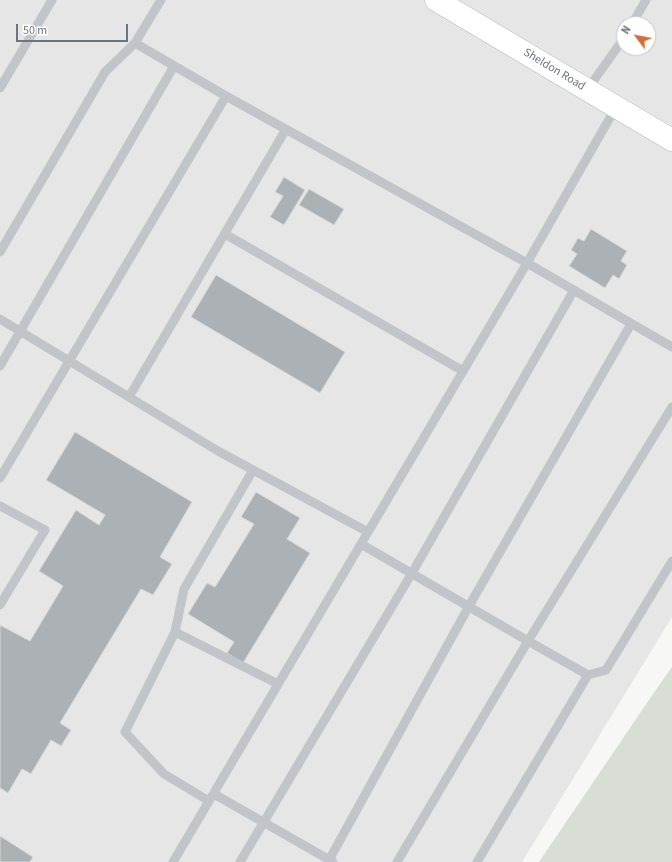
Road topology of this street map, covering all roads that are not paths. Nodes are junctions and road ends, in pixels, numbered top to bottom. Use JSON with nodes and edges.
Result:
{"nodes":[{"id":1,"x":52,"y":0,"type":"edge"},
{"id":2,"x":161,"y":0,"type":"edge"},
{"id":3,"x":436,"y":0,"type":"edge"},
{"id":4,"x":646,"y":0,"type":"edge"},
{"id":5,"x":637,"y":16,"type":"edge"},
{"id":6,"x":135,"y":43,"type":"junction"},
{"id":7,"x":616,"y":49,"type":"edge"},
{"id":8,"x":174,"y":66,"type":"junction"},
{"id":9,"x":0,"y":88,"type":"edge"},
{"id":10,"x":587,"y":90,"type":"junction"},
{"id":11,"x":226,"y":96,"type":"junction"},
{"id":12,"x":616,"y":107,"type":"junction"},
{"id":13,"x":286,"y":129,"type":"junction"},
{"id":14,"x":672,"y":140,"type":"edge"},
{"id":15,"x":224,"y":234,"type":"junction"},
{"id":16,"x":0,"y":252,"type":"edge"},
{"id":17,"x":527,"y":263,"type":"junction"},
{"id":18,"x":574,"y":290,"type":"junction"},
{"id":19,"x":0,"y":319,"type":"edge"},
{"id":20,"x":631,"y":324,"type":"junction"},
{"id":21,"x":20,"y":331,"type":"junction"},
{"id":22,"x":672,"y":347,"type":"edge"},
{"id":23,"x":69,"y":361,"type":"junction"},
{"id":24,"x":0,"y":366,"type":"edge"},
{"id":25,"x":463,"y":371,"type":"junction"},
{"id":26,"x":129,"y":397,"type":"junction"},
{"id":27,"x":672,"y":408,"type":"edge"},
{"id":28,"x":253,"y":470,"type":"junction"},
{"id":29,"x":0,"y":478,"type":"edge"},
{"id":30,"x":0,"y":506,"type":"edge"},
{"id":31,"x":368,"y":532,"type":"junction"},
{"id":32,"x":361,"y":544,"type":"junction"},
{"id":33,"x":672,"y":561,"type":"edge"},
{"id":34,"x":412,"y":573,"type":"junction"},
{"id":35,"x":0,"y":605,"type":"edge"},
{"id":36,"x":469,"y":606,"type":"junction"},
{"id":37,"x":175,"y":632,"type":"junction"},
{"id":38,"x":528,"y":641,"type":"junction"},
{"id":39,"x":588,"y":675,"type":"junction"},
{"id":40,"x":278,"y":684,"type":"junction"},
{"id":41,"x":211,"y":797,"type":"junction"},
{"id":42,"x":263,"y":822,"type":"junction"},
{"id":43,"x":330,"y":861,"type":"edge"},
{"id":44,"x":173,"y":862,"type":"edge"},
{"id":45,"x":240,"y":862,"type":"edge"},
{"id":46,"x":397,"y":862,"type":"edge"},
{"id":47,"x":477,"y":862,"type":"edge"}],
"edges":[{"from":1,"to":9,"type":"lane"},
{"from":2,"to":6,"type":"lane"},
{"from":3,"to":10,"type":"main road","name":"Sheldon Road"},
{"from":4,"to":5,"type":"lane"},
{"from":6,"to":8,"type":"lane"},
{"from":6,"to":16,"type":"lane"},
{"from":7,"to":10,"type":"lane"},
{"from":8,"to":11,"type":"lane"},
{"from":8,"to":21,"type":"lane"},
{"from":10,"to":12,"type":"main road","name":"Sheldon Road"},
{"from":11,"to":13,"type":"lane"},
{"from":11,"to":23,"type":"lane"},
{"from":12,"to":14,"type":"main road","name":"Sheldon Road"},
{"from":12,"to":17,"type":"lane"},
{"from":13,"to":15,"type":"lane"},
{"from":13,"to":17,"type":"lane"},
{"from":15,"to":25,"type":"lane"},
{"from":15,"to":26,"type":"lane"},
{"from":17,"to":18,"type":"lane"},
{"from":17,"to":25,"type":"lane"},
{"from":18,"to":20,"type":"lane"},
{"from":18,"to":34,"type":"lane"},
{"from":19,"to":21,"type":"lane"},
{"from":20,"to":22,"type":"lane"},
{"from":20,"to":36,"type":"lane"},
{"from":21,"to":23,"type":"lane"},
{"from":21,"to":24,"type":"lane"},
{"from":23,"to":26,"type":"lane"},
{"from":23,"to":29,"type":"lane"},
{"from":25,"to":31,"type":"lane"},
{"from":26,"to":28,"type":"lane"},
{"from":27,"to":38,"type":"lane"},
{"from":28,"to":31,"type":"lane"},
{"from":28,"to":37,"type":"lane"},
{"from":30,"to":35,"type":"lane"},
{"from":31,"to":32,"type":"lane"},
{"from":32,"to":34,"type":"lane"},
{"from":32,"to":40,"type":"lane"},
{"from":33,"to":39,"type":"lane"},
{"from":34,"to":36,"type":"lane"},
{"from":34,"to":42,"type":"lane"},
{"from":36,"to":38,"type":"lane"},
{"from":36,"to":43,"type":"lane"},
{"from":37,"to":40,"type":"lane"},
{"from":37,"to":41,"type":"lane"},
{"from":38,"to":39,"type":"lane"},
{"from":38,"to":46,"type":"lane"},
{"from":39,"to":47,"type":"lane"},
{"from":40,"to":41,"type":"lane"},
{"from":41,"to":42,"type":"lane"},
{"from":41,"to":44,"type":"lane"},
{"from":42,"to":43,"type":"lane"},
{"from":42,"to":45,"type":"lane"}]}
